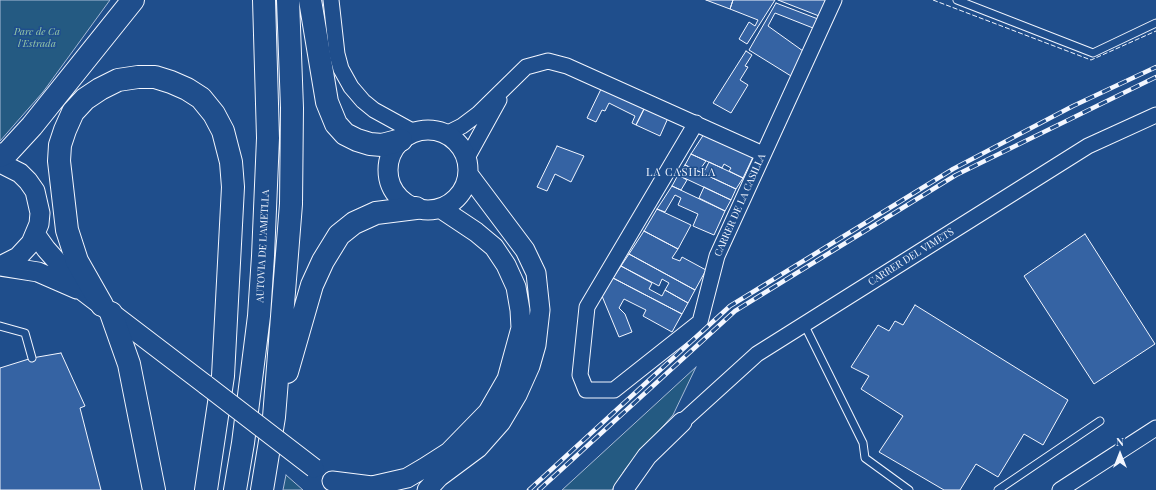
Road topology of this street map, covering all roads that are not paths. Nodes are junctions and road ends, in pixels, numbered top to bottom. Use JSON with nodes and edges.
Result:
{"nodes":[{"id":1,"x":133,"y":0,"type":"edge"},
{"id":2,"x":264,"y":0,"type":"edge"},
{"id":3,"x":288,"y":0,"type":"edge"},
{"id":4,"x":310,"y":0,"type":"edge"},
{"id":5,"x":331,"y":0,"type":"edge"},
{"id":6,"x":834,"y":0,"type":"edge"},
{"id":7,"x":957,"y":0,"type":"edge"},
{"id":8,"x":123,"y":9,"type":"edge"},
{"id":9,"x":1156,"y":23,"type":"edge"},
{"id":10,"x":508,"y":84,"type":"junction"},
{"id":11,"x":1156,"y":115,"type":"edge"},
{"id":12,"x":696,"y":122,"type":"junction"},
{"id":13,"x":446,"y":134,"type":"junction"},
{"id":14,"x":408,"y":136,"type":"junction"},
{"id":15,"x":763,"y":154,"type":"junction"},
{"id":16,"x":0,"y":156,"type":"edge"},
{"id":17,"x":0,"y":163,"type":"edge"},
{"id":18,"x":467,"y":166,"type":"junction"},
{"id":19,"x":416,"y":208,"type":"junction"},
{"id":20,"x":440,"y":208,"type":"junction"},
{"id":21,"x":36,"y":235,"type":"junction"},
{"id":22,"x":0,"y":266,"type":"edge"},
{"id":23,"x":84,"y":292,"type":"junction"},
{"id":24,"x":106,"y":309,"type":"junction"},
{"id":25,"x":804,"y":324,"type":"junction"},
{"id":26,"x":0,"y":326,"type":"edge"},
{"id":27,"x":32,"y":358,"type":"dead end"},
{"id":28,"x":274,"y":418,"type":"junction"},
{"id":29,"x":1100,"y":421,"type":"dead end"},
{"id":30,"x":682,"y":422,"type":"joint"},
{"id":31,"x":1156,"y":428,"type":"edge"},
{"id":32,"x":337,"y":485,"type":"edge"},
{"id":33,"x":154,"y":490,"type":"edge"},
{"id":34,"x":206,"y":490,"type":"edge"},
{"id":35,"x":235,"y":490,"type":"edge"},
{"id":36,"x":262,"y":490,"type":"edge"},
{"id":37,"x":427,"y":490,"type":"edge"},
{"id":38,"x":623,"y":490,"type":"edge"},
{"id":39,"x":909,"y":490,"type":"edge"},
{"id":40,"x":998,"y":490,"type":"edge"},
{"id":41,"x":1060,"y":490,"type":"edge"}],
"edges":[{"from":1,"to":8,"type":"highway"},
{"from":2,"to":35,"type":"highway","name":"AUTOVIA DE L'AMETLLA"},
{"from":3,"to":28,"type":"highway"},
{"from":4,"to":14,"type":"highway"},
{"from":5,"to":14,"type":"street"},
{"from":6,"to":15,"type":"street","name":"CARRER DE LA CASILLA"},
{"from":7,"to":9,"type":"lane"},
{"from":8,"to":16,"type":"highway"},
{"from":10,"to":12,"type":"street"},
{"from":10,"to":13,"type":"street"},
{"from":10,"to":18,"type":"street"},
{"from":11,"to":25,"type":"street","name":"CARRER DEL VIMETS"},
{"from":12,"to":15,"type":"street"},
{"from":12,"to":15,"type":"street","name":"CARRER DE LA CASILLA"},
{"from":13,"to":14,"type":"street"},
{"from":13,"to":18,"type":"street"},
{"from":14,"to":19,"type":"street"},
{"from":17,"to":21,"type":"street"},
{"from":18,"to":20,"type":"street"},
{"from":18,"to":37,"type":"street"},
{"from":19,"to":20,"type":"street"},
{"from":19,"to":28,"type":"highway"},
{"from":20,"to":32,"type":"street"},
{"from":21,"to":22,"type":"street"},
{"from":21,"to":23,"type":"street"},
{"from":22,"to":23,"type":"street"},
{"from":23,"to":24,"type":"street"},
{"from":24,"to":32,"type":"street","bridge":true},
{"from":24,"to":33,"type":"highway"},
{"from":24,"to":34,"type":"highway"},
{"from":25,"to":30,"type":"street","name":"CARRER DEL VIMETS"},
{"from":25,"to":39,"type":"lane"},
{"from":26,"to":27,"type":"lane"},
{"from":28,"to":36,"type":"highway"},
{"from":29,"to":40,"type":"lane"},
{"from":30,"to":38,"type":"street"},
{"from":31,"to":41,"type":"street"}]}
